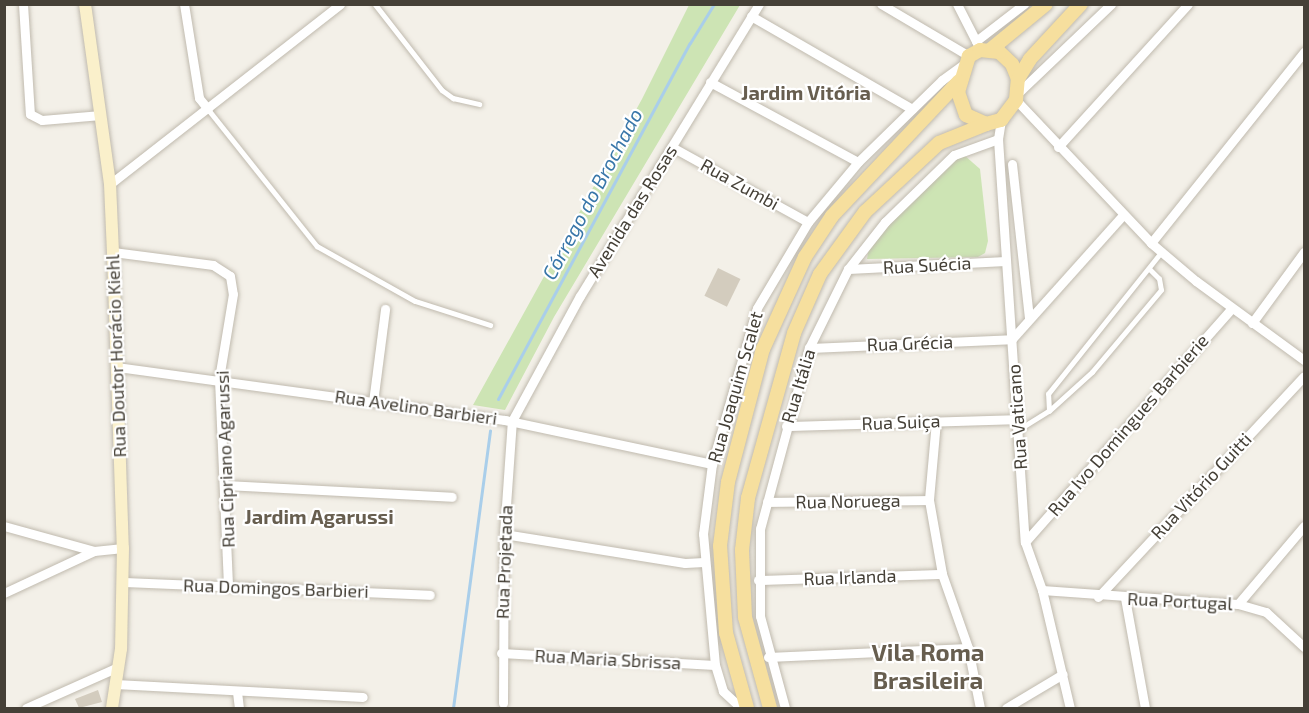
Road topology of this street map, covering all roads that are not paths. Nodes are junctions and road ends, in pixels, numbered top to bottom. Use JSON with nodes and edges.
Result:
{"nodes":[{"id":1,"x":23,"y":4,"type":"edge"},
{"id":2,"x":85,"y":4,"type":"edge"},
{"id":3,"x":184,"y":4,"type":"edge"},
{"id":4,"x":340,"y":4,"type":"edge"},
{"id":5,"x":375,"y":4,"type":"edge"},
{"id":6,"x":759,"y":4,"type":"edge"},
{"id":7,"x":881,"y":4,"type":"edge"},
{"id":8,"x":957,"y":4,"type":"edge"},
{"id":9,"x":1024,"y":4,"type":"edge"},
{"id":10,"x":1046,"y":4,"type":"edge"},
{"id":11,"x":1081,"y":4,"type":"edge"},
{"id":12,"x":1111,"y":4,"type":"edge"},
{"id":13,"x":1188,"y":4,"type":"edge"},
{"id":14,"x":751,"y":16,"type":"junction"},
{"id":15,"x":976,"y":52,"type":"junction"},
{"id":16,"x":1305,"y":52,"type":"edge"},
{"id":17,"x":959,"y":81,"type":"junction"},
{"id":18,"x":710,"y":82,"type":"junction"},
{"id":19,"x":1018,"y":91,"type":"junction"},
{"id":20,"x":479,"y":104,"type":"dead end"},
{"id":21,"x":208,"y":109,"type":"junction"},
{"id":22,"x":912,"y":109,"type":"junction"},
{"id":23,"x":100,"y":115,"type":"junction"},
{"id":24,"x":1001,"y":120,"type":"junction"},
{"id":25,"x":986,"y":124,"type":"junction"},
{"id":26,"x":998,"y":139,"type":"junction"},
{"id":27,"x":672,"y":147,"type":"junction"},
{"id":28,"x":1058,"y":147,"type":"junction"},
{"id":29,"x":858,"y":162,"type":"junction"},
{"id":30,"x":1012,"y":164,"type":"dead end"},
{"id":31,"x":110,"y":184,"type":"junction"},
{"id":32,"x":1122,"y":216,"type":"junction"},
{"id":33,"x":808,"y":222,"type":"junction"},
{"id":34,"x":1151,"y":243,"type":"junction"},
{"id":35,"x":1162,"y":251,"type":"junction"},
{"id":36,"x":113,"y":252,"type":"junction"},
{"id":37,"x":1305,"y":252,"type":"edge"},
{"id":38,"x":1006,"y":261,"type":"junction"},
{"id":39,"x":848,"y":269,"type":"junction"},
{"id":40,"x":1149,"y":269,"type":"junction"},
{"id":41,"x":1232,"y":308,"type":"junction"},
{"id":42,"x":385,"y":309,"type":"dead end"},
{"id":43,"x":1029,"y":318,"type":"junction"},
{"id":44,"x":1252,"y":323,"type":"junction"},
{"id":45,"x":490,"y":325,"type":"dead end"},
{"id":46,"x":1012,"y":339,"type":"junction"},
{"id":47,"x":809,"y":348,"type":"junction"},
{"id":48,"x":1305,"y":360,"type":"edge"},
{"id":49,"x":117,"y":367,"type":"junction"},
{"id":50,"x":1305,"y":376,"type":"edge"},
{"id":51,"x":219,"y":379,"type":"junction"},
{"id":52,"x":373,"y":402,"type":"junction"},
{"id":53,"x":1049,"y":411,"type":"junction"},
{"id":54,"x":1017,"y":419,"type":"junction"},
{"id":55,"x":512,"y":421,"type":"junction"},
{"id":56,"x":936,"y":421,"type":"junction"},
{"id":57,"x":786,"y":426,"type":"junction"},
{"id":58,"x":1018,"y":430,"type":"junction"},
{"id":59,"x":712,"y":465,"type":"junction"},
{"id":60,"x":225,"y":485,"type":"junction"},
{"id":61,"x":452,"y":497,"type":"dead end"},
{"id":62,"x":929,"y":500,"type":"junction"},
{"id":63,"x":766,"y":502,"type":"junction"},
{"id":64,"x":4,"y":526,"type":"edge"},
{"id":65,"x":1305,"y":526,"type":"edge"},
{"id":66,"x":504,"y":534,"type":"junction"},
{"id":67,"x":1025,"y":542,"type":"junction"},
{"id":68,"x":123,"y":548,"type":"junction"},
{"id":69,"x":94,"y":551,"type":"junction"},
{"id":70,"x":704,"y":562,"type":"junction"},
{"id":71,"x":942,"y":574,"type":"junction"},
{"id":72,"x":758,"y":580,"type":"junction"},
{"id":73,"x":123,"y":582,"type":"junction"},
{"id":74,"x":228,"y":585,"type":"junction"},
{"id":75,"x":1042,"y":590,"type":"junction"},
{"id":76,"x":4,"y":593,"type":"edge"},
{"id":77,"x":430,"y":595,"type":"dead end"},
{"id":78,"x":1098,"y":597,"type":"junction"},
{"id":79,"x":1125,"y":598,"type":"junction"},
{"id":80,"x":1238,"y":604,"type":"junction"},
{"id":81,"x":1305,"y":647,"type":"edge"},
{"id":82,"x":968,"y":648,"type":"junction"},
{"id":83,"x":501,"y":653,"type":"junction"},
{"id":84,"x":768,"y":657,"type":"junction"},
{"id":85,"x":715,"y":665,"type":"junction"},
{"id":86,"x":118,"y":667,"type":"junction"},
{"id":87,"x":1063,"y":674,"type":"junction"},
{"id":88,"x":115,"y":684,"type":"junction"},
{"id":89,"x":237,"y":692,"type":"junction"},
{"id":90,"x":348,"y":696,"type":"junction"},
{"id":91,"x":363,"y":697,"type":"dead end"},
{"id":92,"x":503,"y":703,"type":"dead end"},
{"id":93,"x":26,"y":708,"type":"edge"},
{"id":94,"x":112,"y":708,"type":"edge"},
{"id":95,"x":239,"y":708,"type":"edge"},
{"id":96,"x":350,"y":708,"type":"edge"},
{"id":97,"x":741,"y":708,"type":"edge"},
{"id":98,"x":747,"y":708,"type":"edge"},
{"id":99,"x":770,"y":708,"type":"edge"},
{"id":100,"x":785,"y":708,"type":"edge"},
{"id":101,"x":980,"y":708,"type":"edge"},
{"id":102,"x":1006,"y":708,"type":"edge"},
{"id":103,"x":1070,"y":708,"type":"edge"},
{"id":104,"x":1144,"y":708,"type":"edge"}],
"edges":[{"from":1,"to":23,"type":"street"},
{"from":2,"to":23,"type":"street","name":"Rua Doutor Horácio Kiehl"},
{"from":3,"to":21,"type":"street"},
{"from":4,"to":21,"type":"street"},
{"from":5,"to":20,"type":"lane"},
{"from":6,"to":14,"type":"street","name":"Avenida das Rosas"},
{"from":7,"to":15,"type":"street"},
{"from":8,"to":15,"type":"street"},
{"from":9,"to":15,"type":"street","name":"Rua Joaquim Scalet"},
{"from":10,"to":15,"type":"main road"},
{"from":11,"to":19,"type":"main road"},
{"from":12,"to":19,"type":"street"},
{"from":13,"to":28,"type":"street"},
{"from":14,"to":18,"type":"street","name":"Avenida das Rosas"},
{"from":14,"to":22,"type":"street"},
{"from":15,"to":17,"type":"main road"},
{"from":15,"to":19,"type":"main road"},
{"from":15,"to":22,"type":"street","name":"Rua Joaquim Scalet"},
{"from":16,"to":34,"type":"street"},
{"from":17,"to":25,"type":"main road"},
{"from":17,"to":98,"type":"main road"},
{"from":18,"to":27,"type":"street","name":"Avenida das Rosas"},
{"from":18,"to":29,"type":"street"},
{"from":19,"to":24,"type":"main road"},
{"from":19,"to":28,"type":"street"},
{"from":21,"to":31,"type":"street"},
{"from":21,"to":45,"type":"lane"},
{"from":22,"to":29,"type":"street","name":"Rua Joaquim Scalet"},
{"from":23,"to":31,"type":"street","name":"Rua Doutor Horácio Kiehl"},
{"from":24,"to":25,"type":"main road"},
{"from":24,"to":26,"type":"street","name":"Rua Vaticano"},
{"from":25,"to":99,"type":"main road"},
{"from":26,"to":38,"type":"street","name":"Rua Vaticano"},
{"from":26,"to":39,"type":"street","name":"Rua Itália"},
{"from":27,"to":33,"type":"street","name":"Rua Zumbi"},
{"from":27,"to":55,"type":"street","name":"Avenida das Rosas"},
{"from":28,"to":32,"type":"street"},
{"from":29,"to":33,"type":"street","name":"Rua Joaquim Scalet"},
{"from":30,"to":43,"type":"street"},
{"from":31,"to":36,"type":"street","name":"Rua Doutor Horácio Kiehl"},
{"from":32,"to":34,"type":"street"},
{"from":32,"to":43,"type":"street"},
{"from":33,"to":59,"type":"street","name":"Rua Joaquim Scalet"},
{"from":34,"to":35,"type":"street"},
{"from":35,"to":40,"type":"lane"},
{"from":35,"to":41,"type":"street"},
{"from":36,"to":49,"type":"street","name":"Rua Doutor Horácio Kiehl"},
{"from":36,"to":51,"type":"street","name":"Rua Cipriano Agarussi"},
{"from":37,"to":44,"type":"street"},
{"from":38,"to":39,"type":"street","name":"Rua Suécia"},
{"from":38,"to":46,"type":"street","name":"Rua Vaticano"},
{"from":39,"to":47,"type":"street","name":"Rua Itália"},
{"from":40,"to":53,"type":"lane"},
{"from":40,"to":53,"type":"lane"},
{"from":41,"to":44,"type":"street"},
{"from":41,"to":67,"type":"street","name":"Rua Ivo Domingues Barbierie"},
{"from":42,"to":52,"type":"street"},
{"from":43,"to":46,"type":"street"},
{"from":44,"to":48,"type":"street"},
{"from":46,"to":47,"type":"street","name":"Rua Grécia"},
{"from":46,"to":54,"type":"street","name":"Rua Vaticano"},
{"from":47,"to":57,"type":"street","name":"Rua Itália"},
{"from":49,"to":51,"type":"street","name":"Rua Avelino Barbieri"},
{"from":49,"to":68,"type":"street","name":"Rua Doutor Horácio Kiehl"},
{"from":50,"to":78,"type":"street","name":"Rua Vitório Guitti"},
{"from":51,"to":52,"type":"street","name":"Rua Avelino Barbieri"},
{"from":51,"to":60,"type":"street","name":"Rua Cipriano Agarussi"},
{"from":52,"to":55,"type":"street","name":"Rua Avelino Barbieri"},
{"from":53,"to":58,"type":"lane"},
{"from":54,"to":56,"type":"street","name":"Rua Suiça"},
{"from":54,"to":58,"type":"street","name":"Rua Vaticano"},
{"from":55,"to":59,"type":"street","name":"Rua Avelino Barbieri"},
{"from":55,"to":66,"type":"street","name":"Rua Projetada"},
{"from":56,"to":57,"type":"street","name":"Rua Suiça"},
{"from":56,"to":62,"type":"street"},
{"from":57,"to":63,"type":"street","name":"Rua Itália"},
{"from":58,"to":67,"type":"street","name":"Rua Vaticano"},
{"from":59,"to":70,"type":"street","name":"Rua Joaquim Scalet"},
{"from":60,"to":61,"type":"street"},
{"from":60,"to":74,"type":"street","name":"Rua Cipriano Agarussi"},
{"from":62,"to":63,"type":"street","name":"Rua Noruega"},
{"from":62,"to":71,"type":"street"},
{"from":63,"to":72,"type":"street","name":"Rua Itália"},
{"from":64,"to":69,"type":"street"},
{"from":65,"to":80,"type":"street"},
{"from":66,"to":70,"type":"street"},
{"from":66,"to":83,"type":"street","name":"Rua Projetada"},
{"from":67,"to":75,"type":"street","name":"Rua Vaticano"},
{"from":68,"to":69,"type":"street"},
{"from":68,"to":73,"type":"street","name":"Rua Doutor Horácio Kiehl"},
{"from":69,"to":76,"type":"street"},
{"from":70,"to":85,"type":"street","name":"Rua Joaquim Scalet"},
{"from":71,"to":72,"type":"street","name":"Rua Irlanda"},
{"from":71,"to":82,"type":"street"},
{"from":72,"to":84,"type":"street","name":"Rua Itália"},
{"from":73,"to":74,"type":"street","name":"Rua Domingos Barbieri"},
{"from":73,"to":86,"type":"street","name":"Rua Doutor Horácio Kiehl"},
{"from":74,"to":77,"type":"street","name":"Rua Domingos Barbieri"},
{"from":75,"to":78,"type":"street","name":"Rua Portugal"},
{"from":75,"to":87,"type":"street","name":"Rua Vaticano"},
{"from":78,"to":79,"type":"street","name":"Rua Portugal"},
{"from":79,"to":80,"type":"street","name":"Rua Portugal"},
{"from":79,"to":104,"type":"street"},
{"from":80,"to":81,"type":"street","name":"Rua Portugal"},
{"from":82,"to":84,"type":"street"},
{"from":82,"to":101,"type":"street"},
{"from":83,"to":85,"type":"street","name":"Rua Maria Sbrissa"},
{"from":83,"to":92,"type":"street","name":"Rua Projetada"},
{"from":84,"to":100,"type":"street","name":"Rua Itália"},
{"from":85,"to":97,"type":"street","name":"Rua Joaquim Scalet"},
{"from":86,"to":88,"type":"street","name":"Rua Doutor Horácio Kiehl"},
{"from":86,"to":93,"type":"street"},
{"from":87,"to":102,"type":"street"},
{"from":87,"to":103,"type":"street","name":"Rua Vaticano"},
{"from":88,"to":89,"type":"street"},
{"from":88,"to":94,"type":"street","name":"Rua Doutor Horácio Kiehl"},
{"from":89,"to":90,"type":"street"},
{"from":89,"to":95,"type":"street"},
{"from":90,"to":91,"type":"street"},
{"from":90,"to":96,"type":"street"}]}
